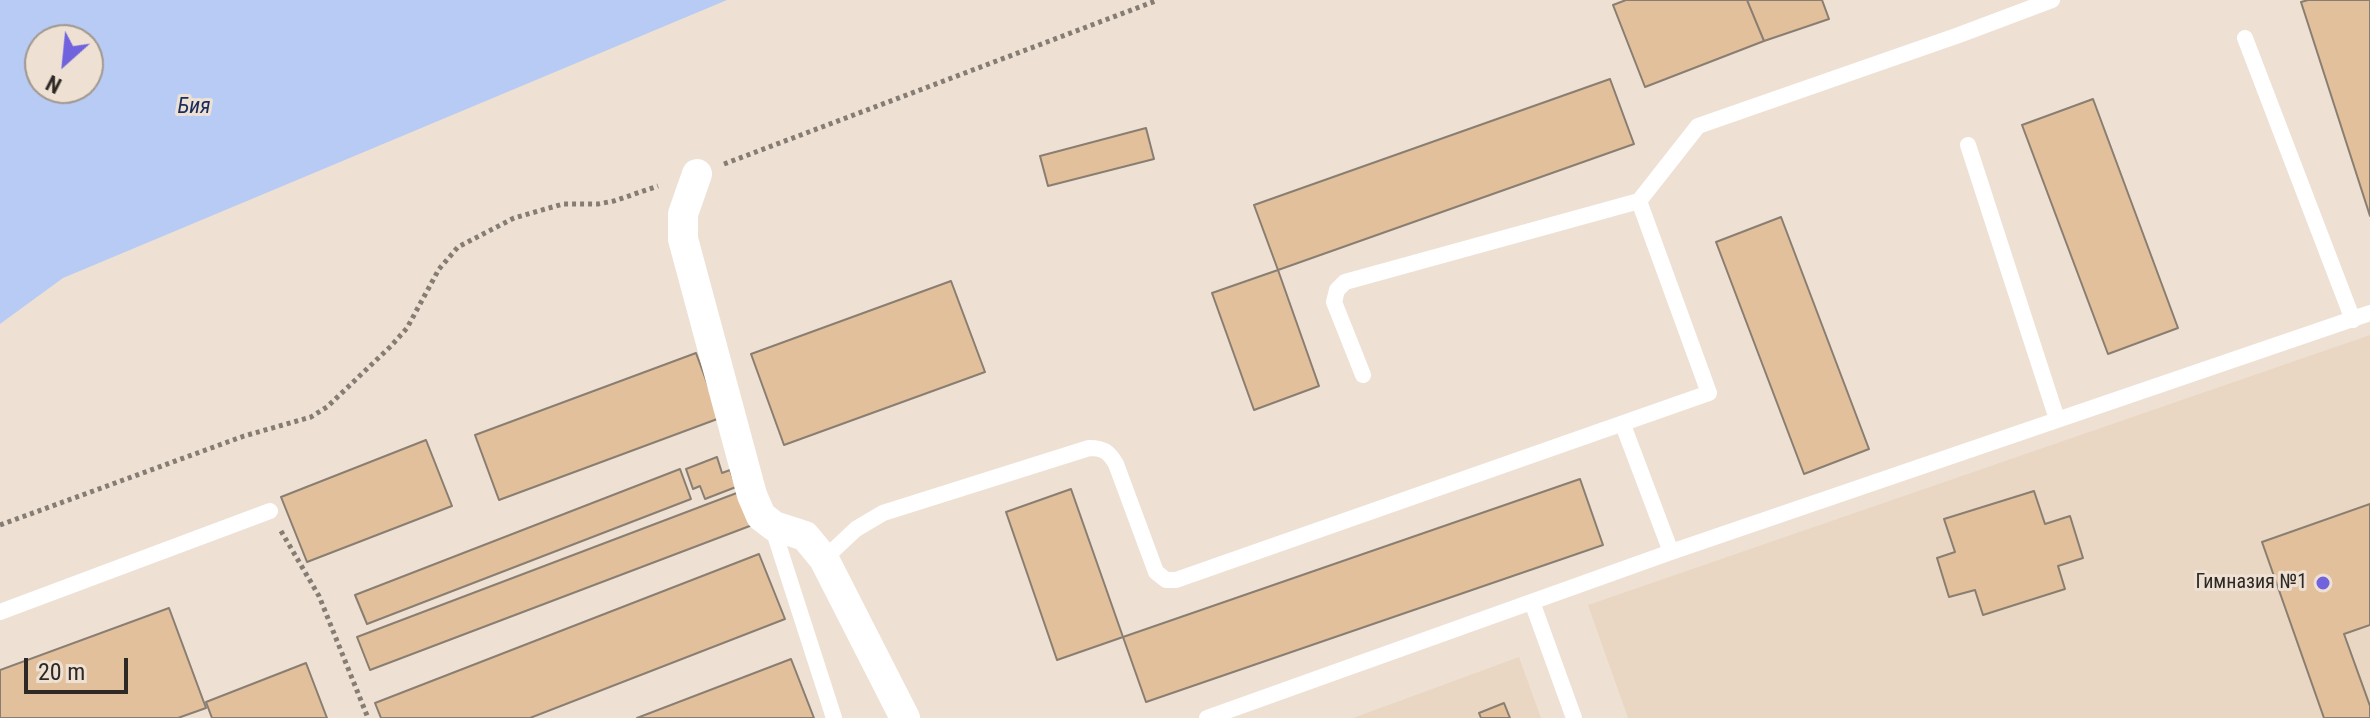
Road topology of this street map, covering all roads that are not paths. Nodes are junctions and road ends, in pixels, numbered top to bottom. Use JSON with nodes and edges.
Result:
{"nodes":[{"id":1,"x":2052,"y":0,"type":"edge"},
{"id":2,"x":2245,"y":38,"type":"dead end"},
{"id":3,"x":1968,"y":145,"type":"dead end"},
{"id":4,"x":697,"y":174,"type":"road end"},
{"id":5,"x":1639,"y":201,"type":"junction"},
{"id":6,"x":2370,"y":313,"type":"edge"},
{"id":7,"x":2353,"y":320,"type":"junction"},
{"id":8,"x":1363,"y":375,"type":"dead end"},
{"id":9,"x":2057,"y":419,"type":"junction"},
{"id":10,"x":1623,"y":425,"type":"junction"},
{"id":11,"x":270,"y":511,"type":"road end"},
{"id":12,"x":775,"y":535,"type":"dead end"},
{"id":13,"x":1671,"y":552,"type":"junction"},
{"id":14,"x":824,"y":559,"type":"junction"},
{"id":15,"x":1532,"y":602,"type":"junction"},
{"id":16,"x":0,"y":612,"type":"edge"},
{"id":17,"x":834,"y":718,"type":"edge"},
{"id":18,"x":905,"y":718,"type":"edge"},
{"id":19,"x":1207,"y":718,"type":"edge"},
{"id":20,"x":1574,"y":718,"type":"edge"}],
"edges":[{"from":1,"to":5,"type":"lane"},
{"from":2,"to":7,"type":"lane"},
{"from":3,"to":9,"type":"lane"},
{"from":4,"to":14,"type":"street"},
{"from":5,"to":8,"type":"lane"},
{"from":5,"to":10,"type":"lane"},
{"from":6,"to":7,"type":"lane"},
{"from":7,"to":9,"type":"lane"},
{"from":9,"to":13,"type":"lane"},
{"from":10,"to":13,"type":"lane"},
{"from":10,"to":14,"type":"lane"},
{"from":11,"to":16,"type":"lane"},
{"from":12,"to":17,"type":"lane"},
{"from":13,"to":15,"type":"lane"},
{"from":14,"to":18,"type":"street"},
{"from":15,"to":19,"type":"lane"},
{"from":15,"to":20,"type":"lane"}]}
